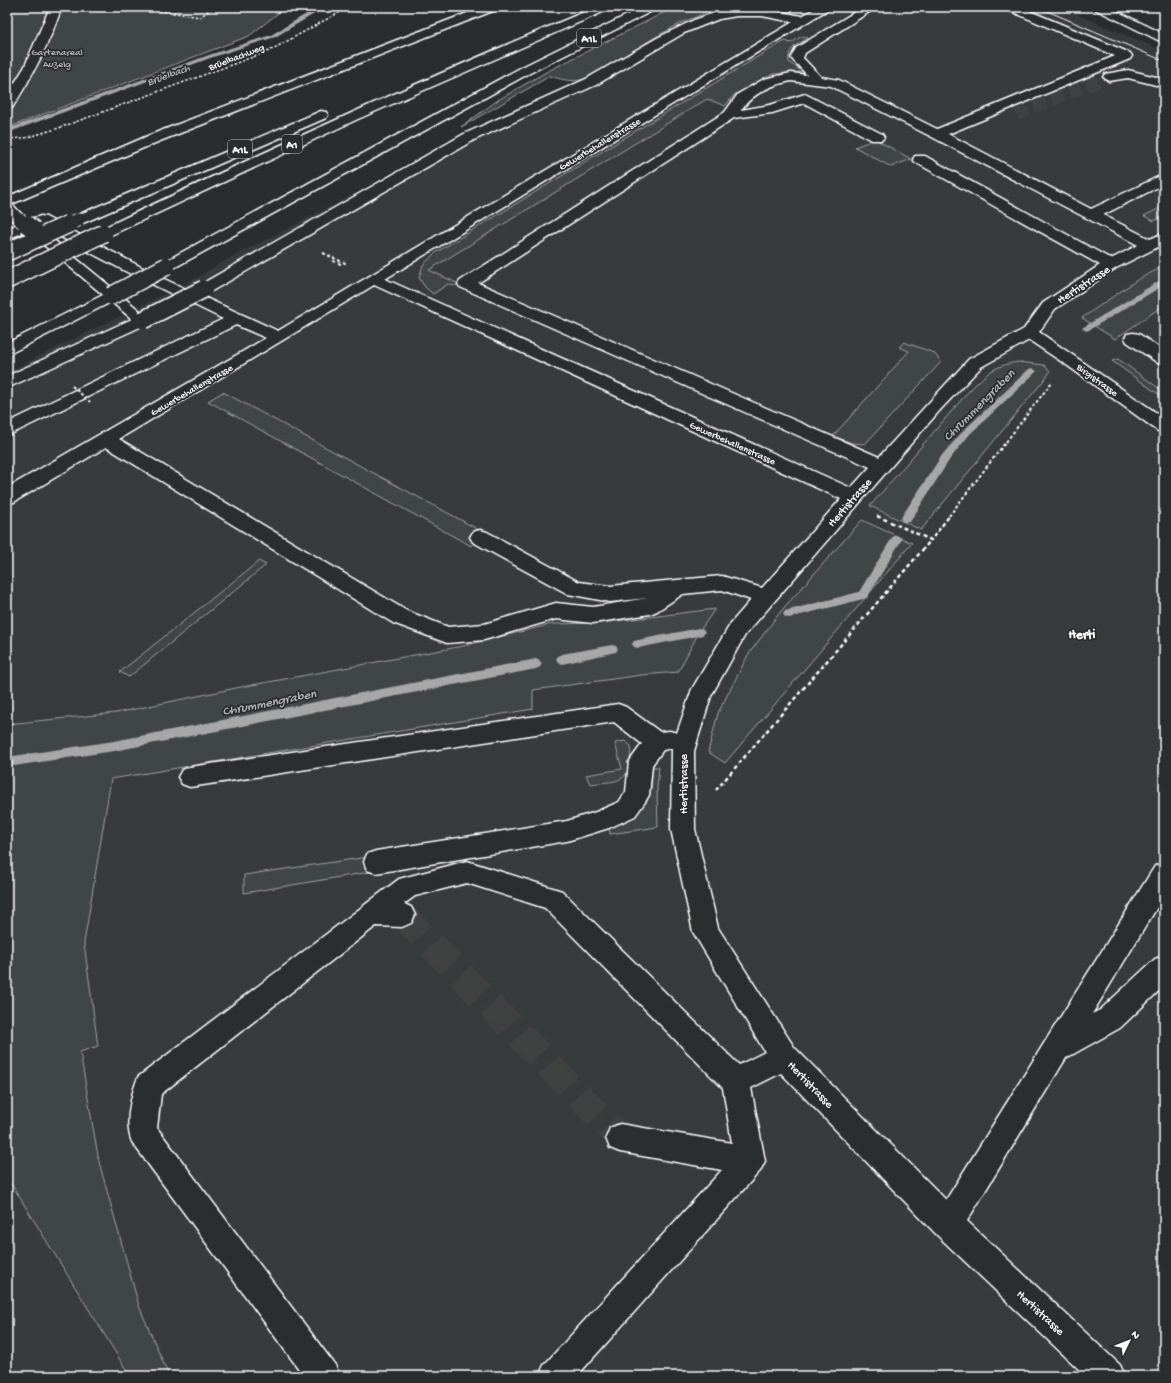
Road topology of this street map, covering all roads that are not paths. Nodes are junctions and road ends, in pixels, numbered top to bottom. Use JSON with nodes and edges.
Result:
{"nodes":[{"id":1,"x":56,"y":7,"type":"edge"},
{"id":2,"x":494,"y":7,"type":"edge"},
{"id":3,"x":606,"y":7,"type":"edge"},
{"id":4,"x":652,"y":7,"type":"edge"},
{"id":5,"x":826,"y":7,"type":"edge"},
{"id":6,"x":871,"y":7,"type":"edge"},
{"id":7,"x":1010,"y":7,"type":"edge"},
{"id":8,"x":1099,"y":7,"type":"edge"},
{"id":9,"x":803,"y":20,"type":"junction"},
{"id":10,"x":547,"y":31,"type":"junction"},
{"id":11,"x":1164,"y":39,"type":"edge"},
{"id":12,"x":1126,"y":56,"type":"junction"},
{"id":13,"x":452,"y":59,"type":"dead end"},
{"id":14,"x":1164,"y":74,"type":"edge"},
{"id":15,"x":1109,"y":77,"type":"tunnel mouth"},
{"id":16,"x":816,"y":79,"type":"junction"},
{"id":17,"x":1164,"y":83,"type":"edge"},
{"id":18,"x":7,"y":105,"type":"edge"},
{"id":19,"x":330,"y":111,"type":"dead end"},
{"id":20,"x":1016,"y":114,"type":"tunnel mouth"},
{"id":21,"x":730,"y":115,"type":"junction"},
{"id":22,"x":937,"y":134,"type":"junction"},
{"id":23,"x":877,"y":137,"type":"dead end"},
{"id":24,"x":155,"y":138,"type":"junction"},
{"id":25,"x":950,"y":141,"type":"junction"},
{"id":26,"x":920,"y":159,"type":"dead end"},
{"id":27,"x":32,"y":177,"type":"dead end"},
{"id":28,"x":1164,"y":178,"type":"edge"},
{"id":29,"x":7,"y":202,"type":"edge"},
{"id":30,"x":7,"y":207,"type":"edge"},
{"id":31,"x":1092,"y":215,"type":"junction"},
{"id":32,"x":7,"y":234,"type":"edge"},
{"id":33,"x":1164,"y":238,"type":"edge"},
{"id":34,"x":1149,"y":245,"type":"junction"},
{"id":35,"x":7,"y":252,"type":"edge"},
{"id":36,"x":1111,"y":265,"type":"junction"},
{"id":37,"x":373,"y":278,"type":"junction"},
{"id":38,"x":7,"y":280,"type":"edge"},
{"id":39,"x":235,"y":319,"type":"junction"},
{"id":40,"x":143,"y":320,"type":"junction"},
{"id":41,"x":1030,"y":333,"type":"junction"},
{"id":42,"x":279,"y":338,"type":"junction"},
{"id":43,"x":1133,"y":338,"type":"dead end"},
{"id":44,"x":7,"y":350,"type":"edge"},
{"id":45,"x":1164,"y":359,"type":"edge"},
{"id":46,"x":7,"y":383,"type":"edge"},
{"id":47,"x":1164,"y":427,"type":"edge"},
{"id":48,"x":7,"y":430,"type":"edge"},
{"id":49,"x":106,"y":439,"type":"junction"},
{"id":50,"x":882,"y":465,"type":"junction"},
{"id":51,"x":7,"y":497,"type":"edge"},
{"id":52,"x":853,"y":497,"type":"junction"},
{"id":53,"x":480,"y":538,"type":"dead end"},
{"id":54,"x":680,"y":586,"type":"junction"},
{"id":55,"x":766,"y":598,"type":"junction"},
{"id":56,"x":687,"y":738,"type":"junction"},
{"id":57,"x":656,"y":742,"type":"junction"},
{"id":58,"x":190,"y":777,"type":"dead end"},
{"id":59,"x":376,"y":862,"type":"dead end"},
{"id":60,"x":1164,"y":874,"type":"edge"},
{"id":61,"x":372,"y":914,"type":"junction"},
{"id":62,"x":402,"y":915,"type":"tunnel mouth"},
{"id":63,"x":1164,"y":968,"type":"edge"},
{"id":64,"x":1055,"y":1050,"type":"junction"},
{"id":65,"x":784,"y":1057,"type":"junction"},
{"id":66,"x":736,"y":1081,"type":"junction"},
{"id":67,"x":620,"y":1138,"type":"tunnel mouth"},
{"id":68,"x":750,"y":1161,"type":"junction"},
{"id":69,"x":948,"y":1224,"type":"junction"},
{"id":70,"x":324,"y":1376,"type":"edge"},
{"id":71,"x":555,"y":1376,"type":"edge"},
{"id":72,"x":1109,"y":1376,"type":"edge"}],
"edges":[{"from":1,"to":18,"type":"main road"},
{"from":2,"to":24,"type":"main road"},
{"from":3,"to":10,"type":"main road","number":"A1"},
{"from":4,"to":44,"type":"main road","number":"A1L","bridge":true},
{"from":5,"to":9,"type":"main road","name":"Gewerbehallenstrasse"},
{"from":6,"to":16,"type":"main road"},
{"from":7,"to":12,"type":"main road"},
{"from":8,"to":11,"type":"main road"},
{"from":9,"to":37,"type":"main road","name":"Gewerbehallenstrasse"},
{"from":9,"to":40,"type":"main road","bridge":true},
{"from":10,"to":13,"type":"main road"},
{"from":10,"to":38,"type":"main road","number":"A1","bridge":true},
{"from":12,"to":14,"type":"main road"},
{"from":12,"to":22,"type":"main road"},
{"from":15,"to":17,"type":"main road"},
{"from":16,"to":21,"type":"main road"},
{"from":16,"to":22,"type":"main road"},
{"from":19,"to":35,"type":"main road","number":"A1L","bridge":true},
{"from":20,"to":25,"type":"main road"},
{"from":21,"to":23,"type":"main road"},
{"from":21,"to":50,"type":"main road"},
{"from":22,"to":25,"type":"main road"},
{"from":24,"to":27,"type":"main road"},
{"from":24,"to":29,"type":"main road"},
{"from":25,"to":31,"type":"main road"},
{"from":26,"to":36,"type":"main road"},
{"from":28,"to":31,"type":"main road"},
{"from":30,"to":40,"type":"main road","bridge":true},
{"from":31,"to":34,"type":"main road"},
{"from":32,"to":39,"type":"main road"},
{"from":33,"to":34,"type":"main road","name":"Hertistrasse"},
{"from":34,"to":36,"type":"main road","name":"Hertistrasse"},
{"from":36,"to":41,"type":"main road","name":"Hertistrasse"},
{"from":37,"to":42,"type":"main road","name":"Gewerbehallenstrasse"},
{"from":37,"to":52,"type":"main road","name":"Gewerbehallenstrasse"},
{"from":39,"to":42,"type":"main road"},
{"from":39,"to":48,"type":"main road"},
{"from":40,"to":46,"type":"main road"},
{"from":41,"to":47,"type":"main road","name":"Birgistrasse"},
{"from":41,"to":50,"type":"main road","name":"Hertistrasse"},
{"from":42,"to":49,"type":"main road","name":"Gewerbehallenstrasse"},
{"from":43,"to":45,"type":"main road"},
{"from":49,"to":51,"type":"main road","name":"Gewerbehallenstrasse"},
{"from":49,"to":54,"type":"main road"},
{"from":50,"to":52,"type":"main road","name":"Hertistrasse"},
{"from":52,"to":55,"type":"main road","name":"Hertistrasse"},
{"from":53,"to":54,"type":"main road"},
{"from":54,"to":55,"type":"main road"},
{"from":55,"to":56,"type":"main road","name":"Hertistrasse"},
{"from":56,"to":57,"type":"main road"},
{"from":56,"to":65,"type":"main road","name":"Hertistrasse"},
{"from":57,"to":58,"type":"main road"},
{"from":57,"to":59,"type":"main road"},
{"from":60,"to":64,"type":"main road"},
{"from":61,"to":62,"type":"main road"},
{"from":61,"to":66,"type":"main road"},
{"from":61,"to":70,"type":"main road"},
{"from":63,"to":64,"type":"main road"},
{"from":64,"to":69,"type":"main road"},
{"from":65,"to":66,"type":"main road"},
{"from":65,"to":69,"type":"main road","name":"Hertistrasse"},
{"from":66,"to":68,"type":"main road"},
{"from":67,"to":68,"type":"main road"},
{"from":68,"to":71,"type":"main road"},
{"from":69,"to":72,"type":"main road","name":"Hertistrasse"}]}
